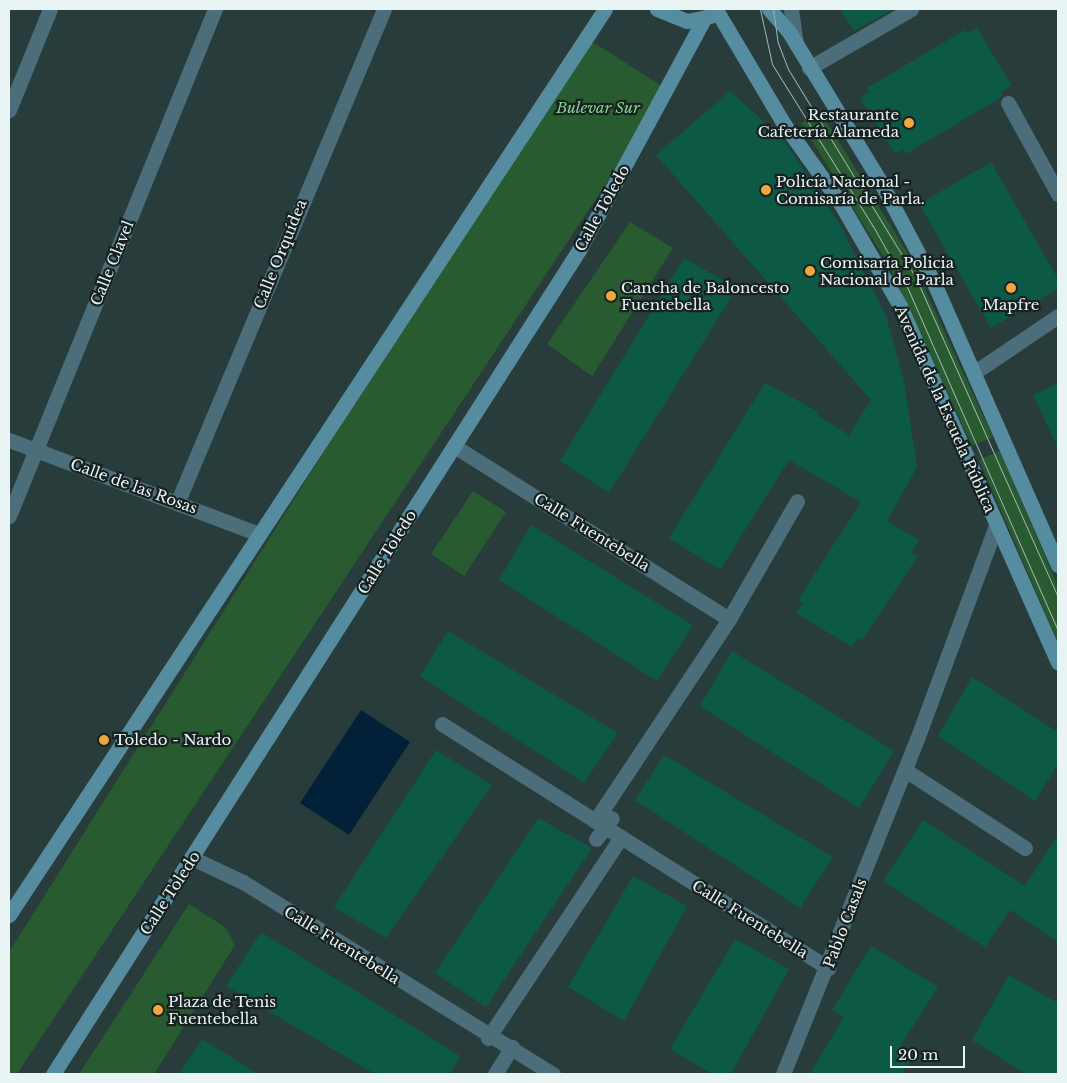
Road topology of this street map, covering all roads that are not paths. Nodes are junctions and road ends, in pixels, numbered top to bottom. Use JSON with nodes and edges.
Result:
{"nodes":[{"id":1,"x":50,"y":9,"type":"edge"},
{"id":2,"x":215,"y":9,"type":"edge"},
{"id":3,"x":384,"y":9,"type":"edge"},
{"id":4,"x":605,"y":9,"type":"edge"},
{"id":5,"x":657,"y":9,"type":"edge"},
{"id":6,"x":769,"y":9,"type":"edge"},
{"id":7,"x":791,"y":9,"type":"edge"},
{"id":8,"x":911,"y":9,"type":"edge"},
{"id":9,"x":715,"y":14,"type":"edge"},
{"id":10,"x":796,"y":44,"type":"junction"},
{"id":11,"x":809,"y":68,"type":"junction"},
{"id":12,"x":1008,"y":103,"type":"dead end"},
{"id":13,"x":9,"y":110,"type":"edge"},
{"id":14,"x":1058,"y":194,"type":"edge"},
{"id":15,"x":1058,"y":316,"type":"edge"},
{"id":16,"x":975,"y":372,"type":"junction"},
{"id":17,"x":9,"y":440,"type":"edge"},
{"id":18,"x":454,"y":446,"type":"junction"},
{"id":19,"x":36,"y":451,"type":"junction"},
{"id":20,"x":178,"y":501,"type":"junction"},
{"id":21,"x":797,"y":501,"type":"dead end"},
{"id":22,"x":9,"y":516,"type":"edge"},
{"id":23,"x":997,"y":523,"type":"junction"},
{"id":24,"x":259,"y":534,"type":"junction"},
{"id":25,"x":1058,"y":565,"type":"edge"},
{"id":26,"x":729,"y":619,"type":"junction"},
{"id":27,"x":1058,"y":663,"type":"edge"},
{"id":28,"x":442,"y":724,"type":"dead end"},
{"id":29,"x":904,"y":770,"type":"junction"},
{"id":30,"x":602,"y":826,"type":"junction"},
{"id":31,"x":621,"y":837,"type":"junction"},
{"id":32,"x":1026,"y":848,"type":"dead end"},
{"id":33,"x":192,"y":858,"type":"junction"},
{"id":34,"x":9,"y":915,"type":"edge"},
{"id":35,"x":828,"y":968,"type":"junction"},
{"id":36,"x":488,"y":1038,"type":"junction"},
{"id":37,"x":512,"y":1047,"type":"junction"},
{"id":38,"x":53,"y":1074,"type":"edge"},
{"id":39,"x":495,"y":1074,"type":"edge"},
{"id":40,"x":553,"y":1074,"type":"edge"},
{"id":41,"x":783,"y":1074,"type":"edge"}],
"edges":[{"from":1,"to":13,"type":"street"},
{"from":2,"to":19,"type":"street","name":"Calle Clavel"},
{"from":3,"to":20,"type":"street","name":"Calle Orquídea"},
{"from":4,"to":24,"type":"street"},
{"from":5,"to":9,"type":"street"},
{"from":6,"to":10,"type":"street"},
{"from":7,"to":10,"type":"street"},
{"from":8,"to":11,"type":"street"},
{"from":9,"to":18,"type":"street","name":"Calle Toledo"},
{"from":9,"to":23,"type":"street","name":"Avenida de la Escuela Pública"},
{"from":10,"to":11,"type":"street"},
{"from":11,"to":16,"type":"street"},
{"from":12,"to":14,"type":"street"},
{"from":15,"to":16,"type":"street"},
{"from":16,"to":25,"type":"street"},
{"from":17,"to":19,"type":"street","name":"Calle de las Rosas"},
{"from":18,"to":26,"type":"street","name":"Calle Fuentebella"},
{"from":18,"to":33,"type":"street","name":"Calle Toledo"},
{"from":19,"to":20,"type":"street","name":"Calle de las Rosas"},
{"from":19,"to":22,"type":"street","name":"Calle Clavel"},
{"from":20,"to":24,"type":"street","name":"Calle de las Rosas"},
{"from":21,"to":26,"type":"street"},
{"from":23,"to":27,"type":"street","name":"Avenida de la Escuela Pública"},
{"from":23,"to":29,"type":"street","name":"Pablo Casals"},
{"from":24,"to":34,"type":"street"},
{"from":26,"to":30,"type":"street"},
{"from":28,"to":30,"type":"street","name":"Calle Fuentebella"},
{"from":29,"to":32,"type":"street"},
{"from":29,"to":35,"type":"street","name":"Pablo Casals"},
{"from":30,"to":31,"type":"street","name":"Calle Fuentebella"},
{"from":31,"to":35,"type":"street","name":"Calle Fuentebella"},
{"from":31,"to":36,"type":"street"},
{"from":33,"to":36,"type":"street","name":"Calle Fuentebella"},
{"from":33,"to":38,"type":"street","name":"Calle Toledo"},
{"from":35,"to":41,"type":"street","name":"Pablo Casals"},
{"from":36,"to":37,"type":"street","name":"Calle Fuentebella"},
{"from":37,"to":39,"type":"street"},
{"from":37,"to":40,"type":"street","name":"Calle Fuentebella"}]}
